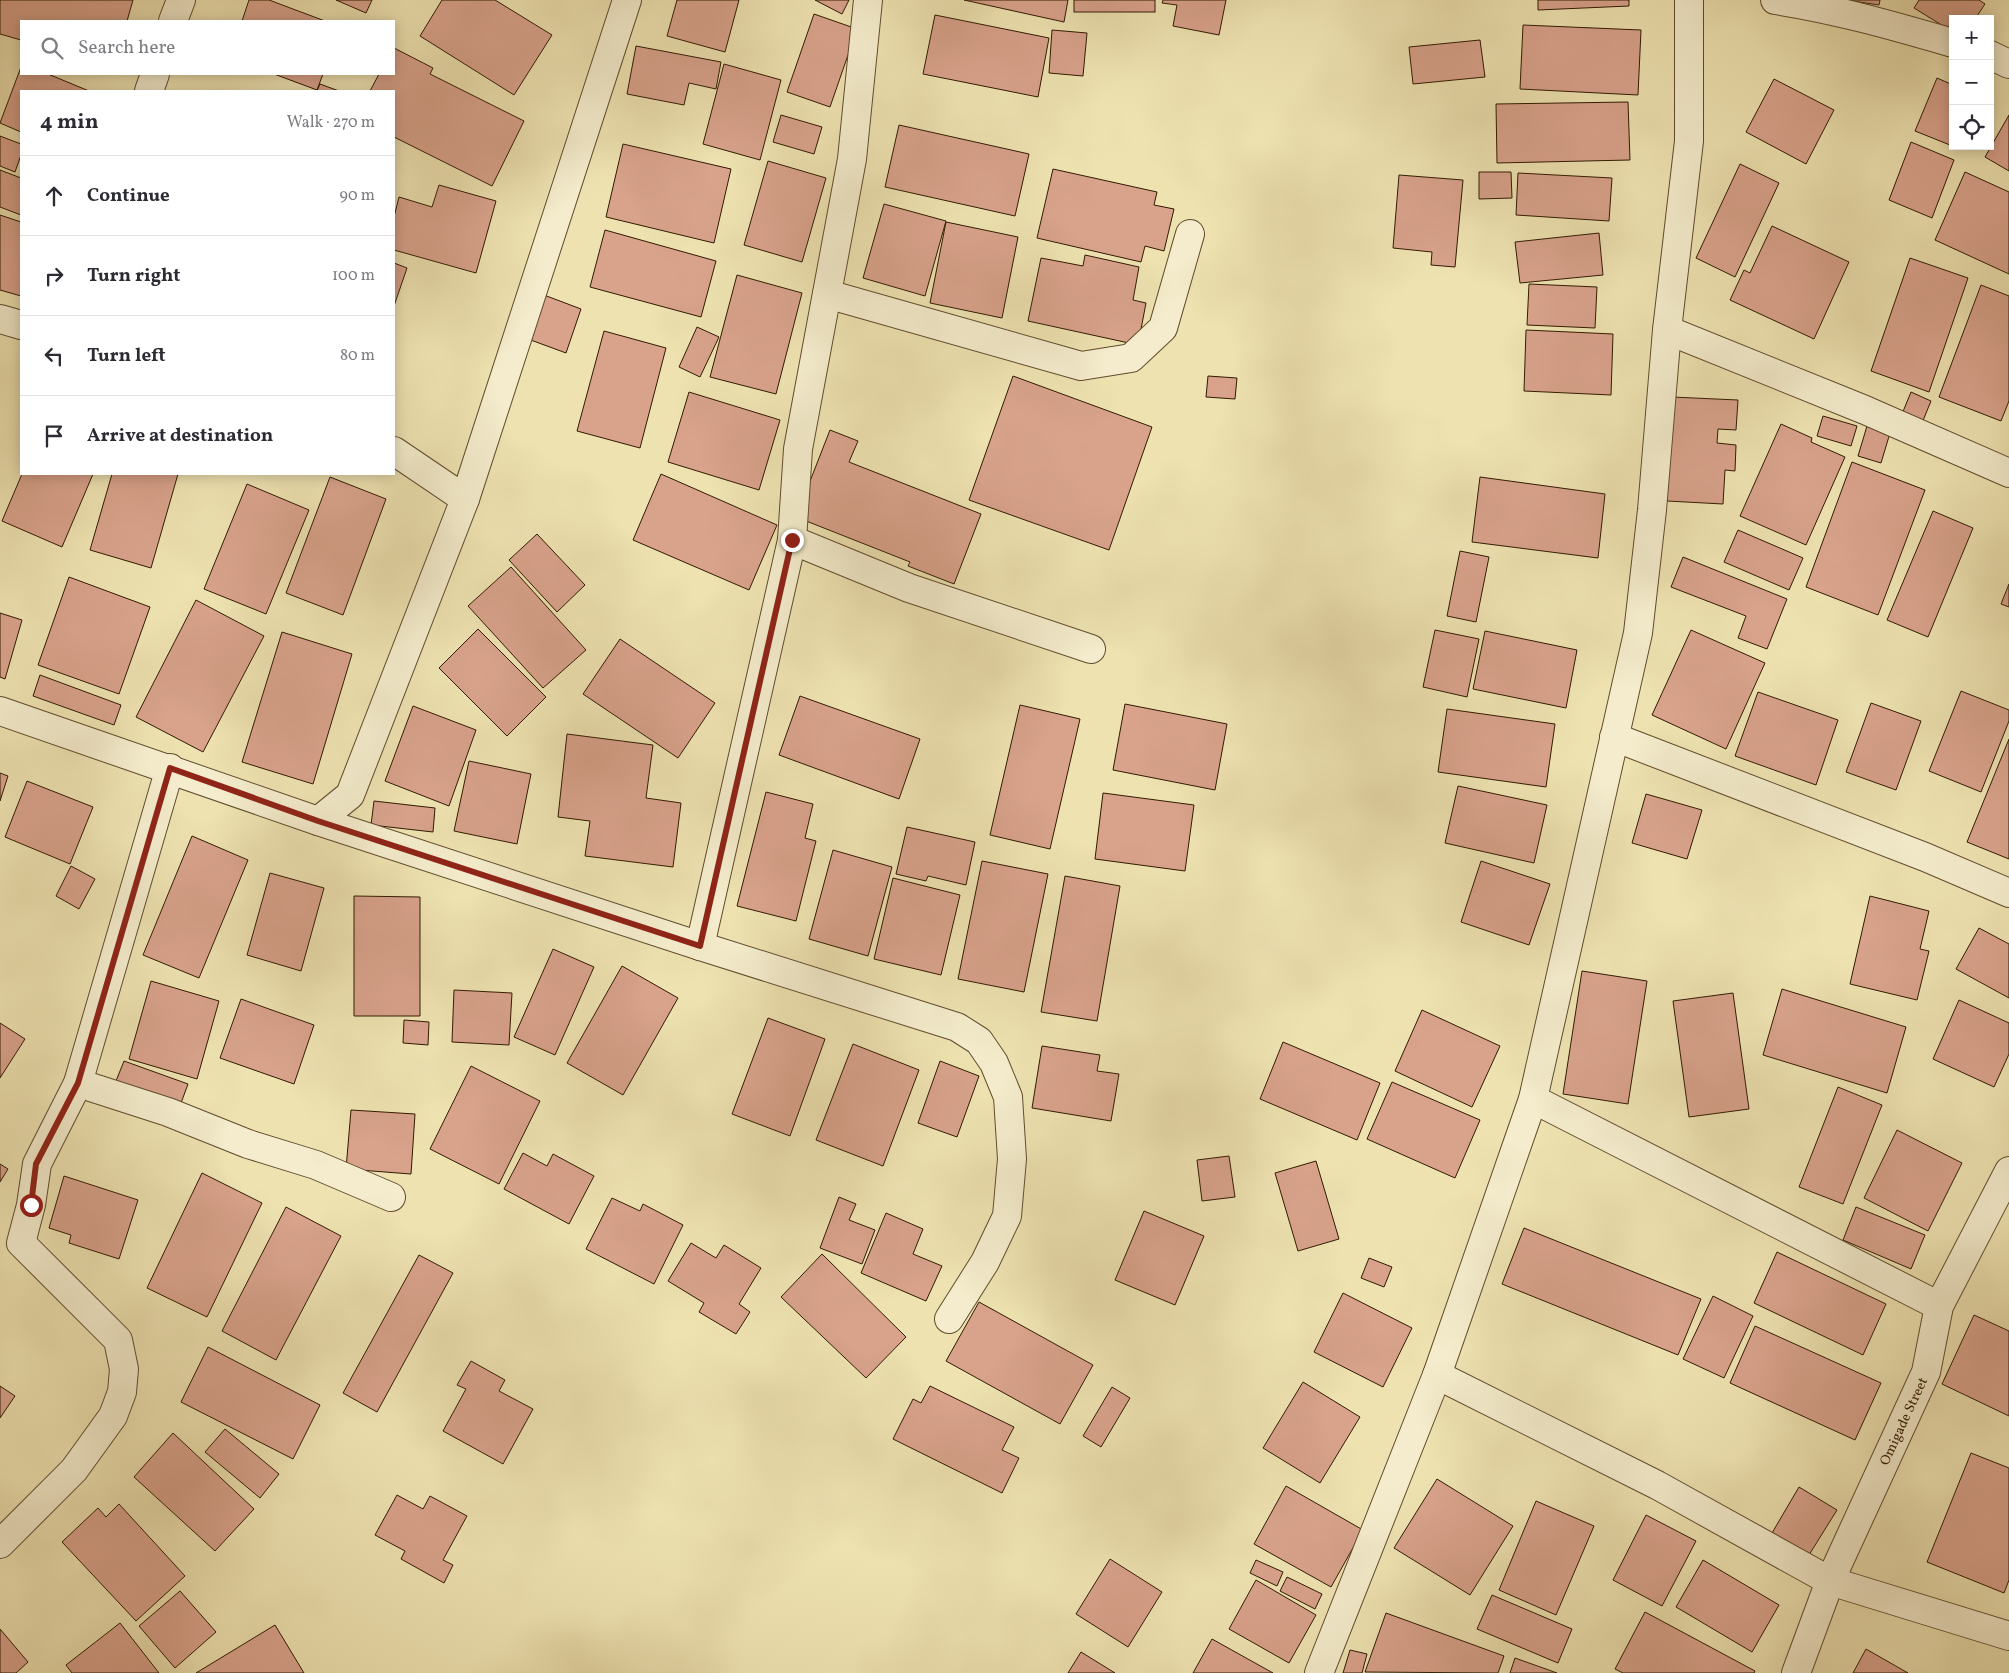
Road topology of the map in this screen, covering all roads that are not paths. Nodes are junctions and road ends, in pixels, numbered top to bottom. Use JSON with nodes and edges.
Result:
{"nodes":[{"id":1,"x":180,"y":0,"type":"edge"},
{"id":2,"x":627,"y":0,"type":"edge"},
{"id":3,"x":868,"y":0,"type":"edge"},
{"id":4,"x":1689,"y":0,"type":"edge"},
{"id":5,"x":1775,"y":0,"type":"edge"},
{"id":6,"x":173,"y":20,"type":"edge"},
{"id":7,"x":1949,"y":42,"type":"edge"},
{"id":8,"x":1994,"y":57,"type":"edge"},
{"id":9,"x":2009,"y":64,"type":"edge"},
{"id":10,"x":155,"y":75,"type":"edge"},
{"id":11,"x":149,"y":90,"type":"edge"},
{"id":12,"x":1190,"y":234,"type":"dead end"},
{"id":13,"x":828,"y":294,"type":"junction"},
{"id":14,"x":0,"y":318,"type":"edge"},
{"id":15,"x":20,"y":325,"type":"edge"},
{"id":16,"x":1667,"y":330,"type":"junction"},
{"id":17,"x":395,"y":452,"type":"edge"},
{"id":18,"x":2009,"y":473,"type":"edge"},
{"id":19,"x":465,"y":499,"type":"junction"},
{"id":20,"x":792,"y":540,"type":"junction"},
{"id":21,"x":1091,"y":649,"type":"dead end"},
{"id":22,"x":0,"y":711,"type":"edge"},
{"id":23,"x":1614,"y":737,"type":"junction"},
{"id":24,"x":170,"y":768,"type":"junction"},
{"id":25,"x":350,"y":795,"type":"junction"},
{"id":26,"x":318,"y":821,"type":"junction"},
{"id":27,"x":362,"y":835,"type":"junction"},
{"id":28,"x":2009,"y":893,"type":"edge"},
{"id":29,"x":700,"y":946,"type":"junction"},
{"id":30,"x":78,"y":1083,"type":"junction"},
{"id":31,"x":1533,"y":1099,"type":"junction"},
{"id":32,"x":2009,"y":1171,"type":"edge"},
{"id":33,"x":391,"y":1197,"type":"dead end"},
{"id":34,"x":10,"y":1241,"type":"edge"},
{"id":35,"x":1939,"y":1306,"type":"junction"},
{"id":36,"x":949,"y":1319,"type":"dead end"},
{"id":37,"x":1437,"y":1375,"type":"junction"},
{"id":38,"x":0,"y":1544,"type":"edge"},
{"id":39,"x":1830,"y":1581,"type":"junction"},
{"id":40,"x":2009,"y":1636,"type":"edge"},
{"id":41,"x":1319,"y":1673,"type":"edge"},
{"id":42,"x":1796,"y":1673,"type":"edge"}],
"edges":[{"from":1,"to":6,"type":"street"},
{"from":2,"to":19,"type":"street"},
{"from":3,"to":13,"type":"street"},
{"from":4,"to":16,"type":"street"},
{"from":5,"to":7,"type":"street"},
{"from":8,"to":9,"type":"street"},
{"from":10,"to":11,"type":"street"},
{"from":12,"to":13,"type":"street"},
{"from":13,"to":20,"type":"street"},
{"from":14,"to":15,"type":"street"},
{"from":16,"to":18,"type":"street"},
{"from":16,"to":23,"type":"street"},
{"from":17,"to":19,"type":"street"},
{"from":19,"to":25,"type":"street"},
{"from":20,"to":21,"type":"street"},
{"from":20,"to":29,"type":"street"},
{"from":22,"to":24,"type":"street"},
{"from":23,"to":28,"type":"street"},
{"from":23,"to":31,"type":"street"},
{"from":24,"to":26,"type":"street"},
{"from":24,"to":30,"type":"street"},
{"from":25,"to":26,"type":"street"},
{"from":25,"to":27,"type":"street"},
{"from":26,"to":27,"type":"street"},
{"from":27,"to":29,"type":"street"},
{"from":29,"to":36,"type":"street"},
{"from":30,"to":33,"type":"street"},
{"from":30,"to":34,"type":"street"},
{"from":31,"to":35,"type":"street"},
{"from":31,"to":37,"type":"street"},
{"from":32,"to":35,"type":"street","name":"Omigade Street"},
{"from":34,"to":38,"type":"street"},
{"from":35,"to":39,"type":"street","name":"Omigade Street"},
{"from":37,"to":39,"type":"street"},
{"from":37,"to":41,"type":"street"},
{"from":39,"to":40,"type":"street"},
{"from":39,"to":42,"type":"street","name":"Omigade Street"}]}
